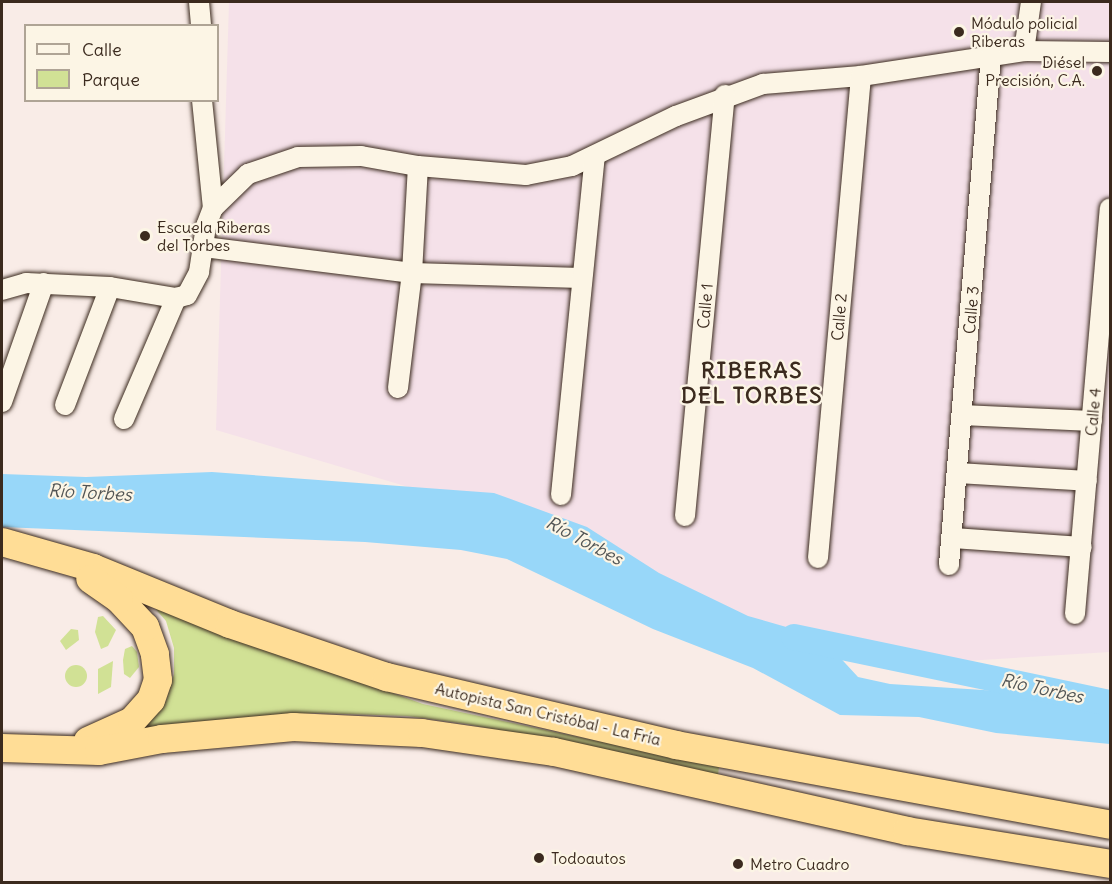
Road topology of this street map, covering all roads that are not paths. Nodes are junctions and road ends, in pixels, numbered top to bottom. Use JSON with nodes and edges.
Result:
{"nodes":[{"id":1,"x":199,"y":2,"type":"edge"},
{"id":2,"x":1031,"y":2,"type":"edge"},
{"id":3,"x":201,"y":24,"type":"edge"},
{"id":4,"x":1024,"y":51,"type":"junction"},
{"id":5,"x":1110,"y":52,"type":"edge"},
{"id":6,"x":991,"y":55,"type":"junction"},
{"id":7,"x":861,"y":76,"type":"junction"},
{"id":8,"x":725,"y":95,"type":"junction"},
{"id":9,"x":202,"y":102,"type":"edge"},
{"id":10,"x":595,"y":156,"type":"junction"},
{"id":11,"x":418,"y":166,"type":"junction"},
{"id":12,"x":213,"y":208,"type":"junction"},
{"id":13,"x":1110,"y":209,"type":"edge"},
{"id":14,"x":204,"y":247,"type":"junction"},
{"id":15,"x":412,"y":273,"type":"junction"},
{"id":16,"x":581,"y":278,"type":"junction"},
{"id":17,"x":44,"y":283,"type":"junction"},
{"id":18,"x":2,"y":287,"type":"edge"},
{"id":19,"x":110,"y":287,"type":"junction"},
{"id":20,"x":176,"y":298,"type":"junction"},
{"id":21,"x":398,"y":388,"type":"dead end"},
{"id":22,"x":2,"y":402,"type":"edge"},
{"id":23,"x":65,"y":405,"type":"dead end"},
{"id":24,"x":962,"y":415,"type":"junction"},
{"id":25,"x":124,"y":419,"type":"dead end"},
{"id":26,"x":1092,"y":421,"type":"junction"},
{"id":27,"x":958,"y":473,"type":"junction"},
{"id":28,"x":1087,"y":482,"type":"junction"},
{"id":29,"x":561,"y":495,"type":"dead end"},
{"id":30,"x":685,"y":516,"type":"dead end"},
{"id":31,"x":953,"y":538,"type":"junction"},
{"id":32,"x":2,"y":542,"type":"edge"},
{"id":33,"x":1082,"y":547,"type":"junction"},
{"id":34,"x":818,"y":558,"type":"dead end"},
{"id":35,"x":63,"y":561,"type":"junction"},
{"id":36,"x":950,"y":565,"type":"dead end"},
{"id":37,"x":1075,"y":614,"type":"dead end"},
{"id":38,"x":2,"y":748,"type":"edge"},
{"id":39,"x":70,"y":750,"type":"junction"},
{"id":40,"x":1110,"y":825,"type":"edge"},
{"id":41,"x":1110,"y":864,"type":"edge"}],
"edges":[{"from":1,"to":3,"type":"street"},
{"from":2,"to":4,"type":"street"},
{"from":4,"to":5,"type":"street"},
{"from":4,"to":6,"type":"street"},
{"from":6,"to":7,"type":"street"},
{"from":6,"to":24,"type":"street","name":"Calle 3"},
{"from":7,"to":8,"type":"street"},
{"from":7,"to":34,"type":"street","name":"Calle 2"},
{"from":8,"to":10,"type":"street"},
{"from":8,"to":30,"type":"street","name":"Calle 1"},
{"from":9,"to":12,"type":"street"},
{"from":10,"to":11,"type":"street"},
{"from":10,"to":16,"type":"street"},
{"from":11,"to":12,"type":"street"},
{"from":11,"to":15,"type":"street"},
{"from":12,"to":14,"type":"street"},
{"from":13,"to":26,"type":"street","name":"Calle 4"},
{"from":14,"to":15,"type":"street"},
{"from":14,"to":20,"type":"street"},
{"from":15,"to":16,"type":"street"},
{"from":15,"to":21,"type":"street"},
{"from":16,"to":29,"type":"street"},
{"from":17,"to":18,"type":"street"},
{"from":17,"to":19,"type":"street"},
{"from":17,"to":22,"type":"street"},
{"from":19,"to":20,"type":"street"},
{"from":19,"to":23,"type":"street"},
{"from":20,"to":25,"type":"street"},
{"from":24,"to":26,"type":"street"},
{"from":24,"to":27,"type":"street","name":"Calle 3"},
{"from":26,"to":28,"type":"street","name":"Calle 4"},
{"from":27,"to":28,"type":"street"},
{"from":27,"to":31,"type":"street","name":"Calle 3"},
{"from":28,"to":33,"type":"street","name":"Calle 4"},
{"from":31,"to":33,"type":"street"},
{"from":31,"to":36,"type":"street","name":"Calle 3"},
{"from":32,"to":35,"type":"highway","name":"Autopista San Cristóbal - La Fría"},
{"from":33,"to":37,"type":"street","name":"Calle 4"},
{"from":35,"to":39,"type":"highway"},
{"from":35,"to":40,"type":"highway","name":"Autopista San Cristóbal - La Fría"},
{"from":38,"to":39,"type":"highway"},
{"from":39,"to":41,"type":"highway"}]}
